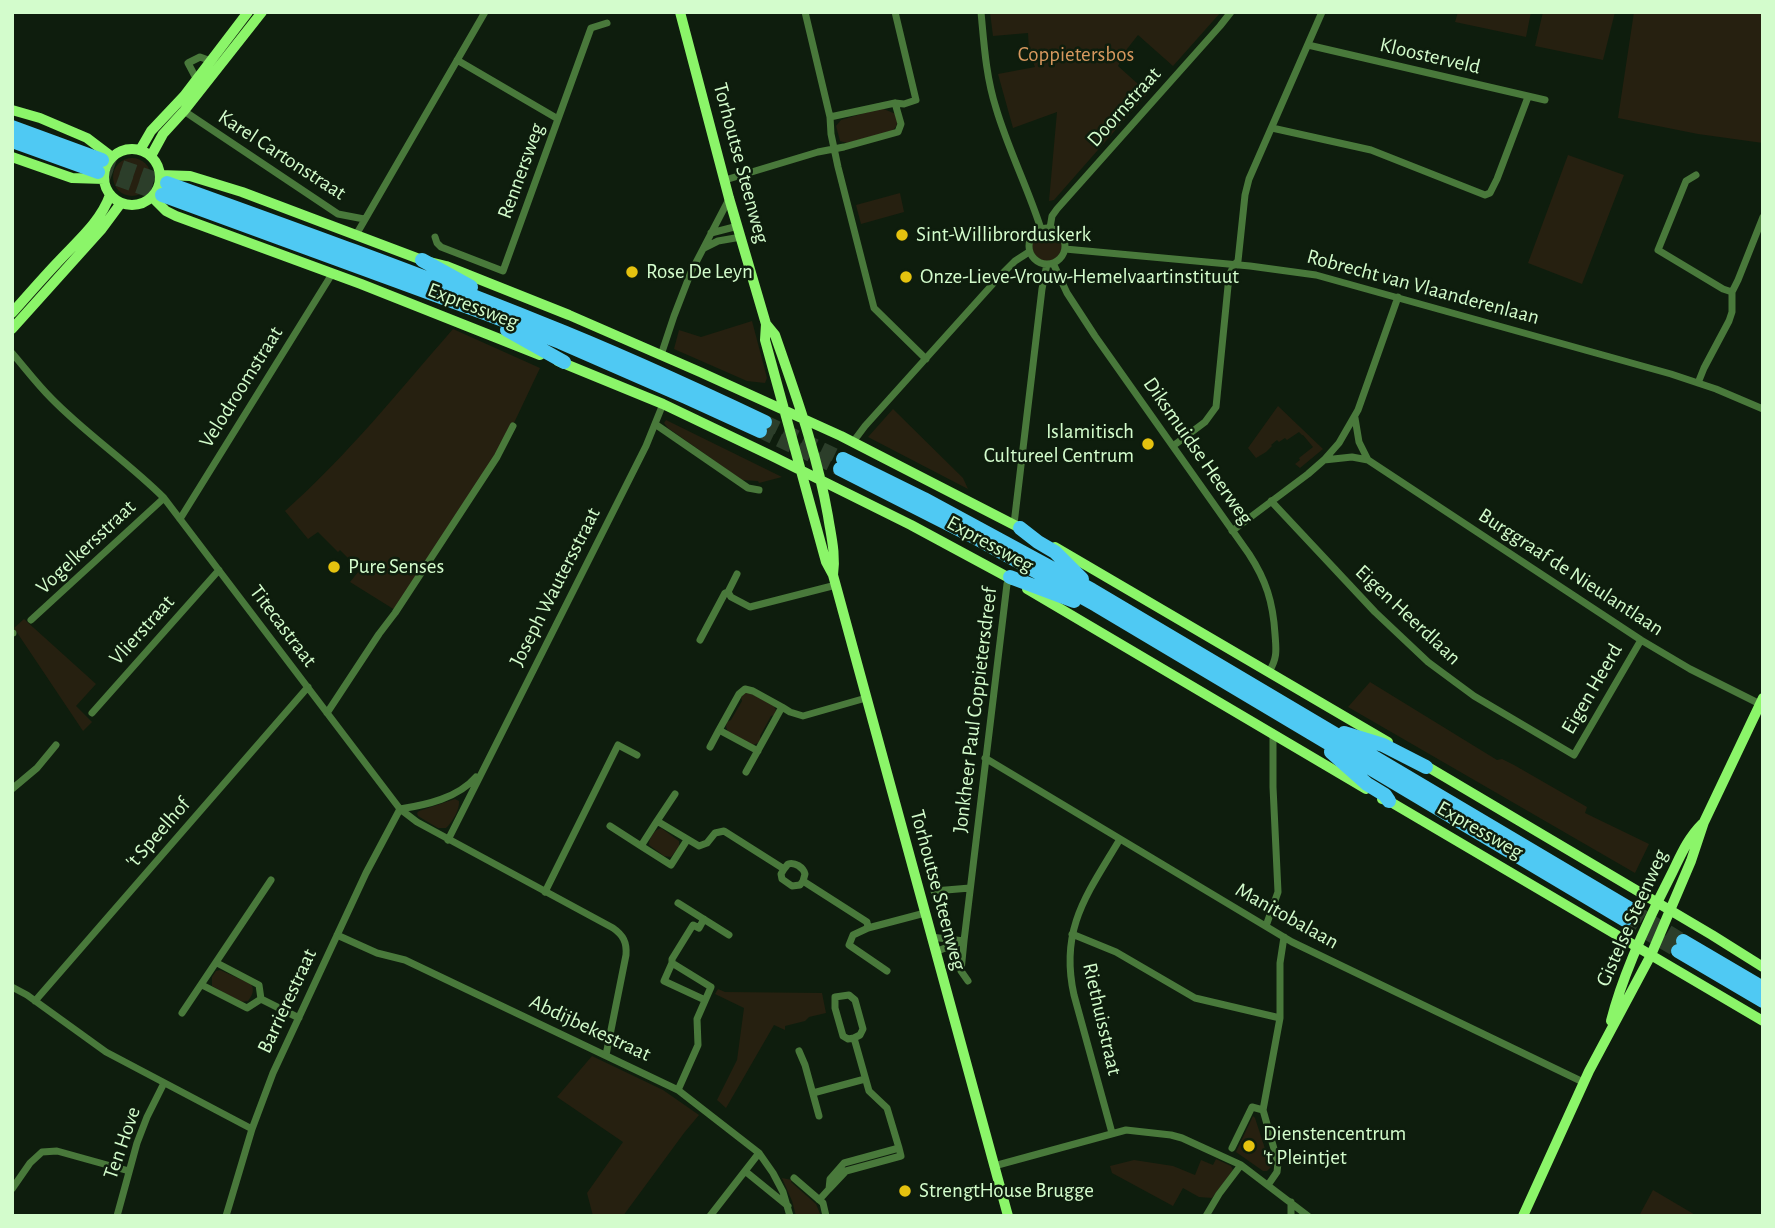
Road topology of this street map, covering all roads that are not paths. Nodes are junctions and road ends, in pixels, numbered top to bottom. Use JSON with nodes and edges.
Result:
{"nodes":[{"id":1,"x":248,"y":12,"type":"edge"},
{"id":2,"x":262,"y":12,"type":"edge"},
{"id":3,"x":485,"y":12,"type":"edge"},
{"id":4,"x":680,"y":12,"type":"edge"},
{"id":5,"x":805,"y":12,"type":"edge"},
{"id":6,"x":895,"y":12,"type":"edge"},
{"id":7,"x":981,"y":12,"type":"edge"},
{"id":8,"x":1231,"y":12,"type":"edge"},
{"id":9,"x":1322,"y":12,"type":"edge"},
{"id":10,"x":607,"y":23,"type":"dead end"},
{"id":11,"x":1308,"y":44,"type":"junction"},
{"id":12,"x":457,"y":60,"type":"junction"},
{"id":13,"x":214,"y":65,"type":"junction"},
{"id":14,"x":197,"y":80,"type":"junction"},
{"id":15,"x":1528,"y":97,"type":"junction"},
{"id":16,"x":1545,"y":100,"type":"dead end"},
{"id":17,"x":895,"y":103,"type":"junction"},
{"id":18,"x":12,"y":110,"type":"edge"},
{"id":19,"x":184,"y":111,"type":"junction"},
{"id":20,"x":830,"y":117,"type":"junction"},
{"id":21,"x":558,"y":119,"type":"junction"},
{"id":22,"x":12,"y":127,"type":"edge"},
{"id":23,"x":1272,"y":128,"type":"junction"},
{"id":24,"x":12,"y":141,"type":"edge"},
{"id":25,"x":834,"y":149,"type":"junction"},
{"id":26,"x":140,"y":150,"type":"junction"},
{"id":27,"x":151,"y":156,"type":"junction"},
{"id":28,"x":12,"y":157,"type":"edge"},
{"id":29,"x":104,"y":167,"type":"junction"},
{"id":30,"x":1696,"y":175,"type":"dead end"},
{"id":31,"x":725,"y":180,"type":"junction"},
{"id":32,"x":160,"y":188,"type":"junction"},
{"id":33,"x":110,"y":195,"type":"junction"},
{"id":34,"x":729,"y":198,"type":"junction"},
{"id":35,"x":121,"y":203,"type":"junction"},
{"id":36,"x":1763,"y":216,"type":"edge"},
{"id":37,"x":364,"y":219,"type":"junction"},
{"id":38,"x":1045,"y":229,"type":"junction"},
{"id":39,"x":739,"y":232,"type":"junction"},
{"id":40,"x":711,"y":233,"type":"junction"},
{"id":41,"x":356,"y":235,"type":"junction"},
{"id":42,"x":435,"y":237,"type":"dead end"},
{"id":43,"x":703,"y":248,"type":"junction"},
{"id":44,"x":1065,"y":248,"type":"junction"},
{"id":45,"x":1030,"y":252,"type":"junction"},
{"id":46,"x":422,"y":260,"type":"junction"},
{"id":47,"x":1050,"y":264,"type":"junction"},
{"id":48,"x":1234,"y":265,"type":"junction"},
{"id":49,"x":332,"y":274,"type":"junction"},
{"id":50,"x":1732,"y":292,"type":"junction"},
{"id":51,"x":1398,"y":297,"type":"junction"},
{"id":52,"x":487,"y":308,"type":"junction"},
{"id":53,"x":12,"y":313,"type":"edge"},
{"id":54,"x":766,"y":324,"type":"junction"},
{"id":55,"x":12,"y":330,"type":"edge"},
{"id":56,"x":12,"y":353,"type":"edge"},
{"id":57,"x":661,"y":355,"type":"junction"},
{"id":58,"x":926,"y":359,"type":"junction"},
{"id":59,"x":564,"y":362,"type":"junction"},
{"id":60,"x":1698,"y":383,"type":"junction"},
{"id":61,"x":663,"y":404,"type":"junction"},
{"id":62,"x":1763,"y":409,"type":"edge"},
{"id":63,"x":785,"y":411,"type":"junction"},
{"id":64,"x":1355,"y":417,"type":"junction"},
{"id":65,"x":805,"y":421,"type":"junction"},
{"id":66,"x":655,"y":424,"type":"junction"},
{"id":67,"x":513,"y":426,"type":"dead end"},
{"id":68,"x":763,"y":427,"type":"tunnel mouth"},
{"id":69,"x":853,"y":442,"type":"junction"},
{"id":70,"x":1173,"y":446,"type":"junction"},
{"id":71,"x":1324,"y":460,"type":"junction"},
{"id":72,"x":1368,"y":460,"type":"junction"},
{"id":73,"x":801,"y":471,"type":"junction"},
{"id":74,"x":821,"y":481,"type":"junction"},
{"id":75,"x":758,"y":490,"type":"dead end"},
{"id":76,"x":164,"y":498,"type":"junction"},
{"id":77,"x":1271,"y":501,"type":"junction"},
{"id":78,"x":180,"y":519,"type":"junction"},
{"id":79,"x":1017,"y":526,"type":"junction"},
{"id":80,"x":1232,"y":530,"type":"junction"},
{"id":81,"x":219,"y":570,"type":"junction"},
{"id":82,"x":737,"y":575,"type":"dead end"},
{"id":83,"x":1010,"y":577,"type":"junction"},
{"id":84,"x":834,"y":580,"type":"junction"},
{"id":85,"x":1092,"y":590,"type":"junction"},
{"id":86,"x":728,"y":592,"type":"junction"},
{"id":87,"x":1096,"y":605,"type":"junction"},
{"id":88,"x":32,"y":620,"type":"dead end"},
{"id":89,"x":700,"y":640,"type":"dead end"},
{"id":90,"x":1641,"y":640,"type":"junction"},
{"id":91,"x":1269,"y":671,"type":"junction"},
{"id":92,"x":307,"y":687,"type":"junction"},
{"id":93,"x":866,"y":698,"type":"junction"},
{"id":94,"x":1762,"y":701,"type":"edge"},
{"id":95,"x":782,"y":707,"type":"junction"},
{"id":96,"x":92,"y":713,"type":"dead end"},
{"id":97,"x":327,"y":713,"type":"junction"},
{"id":98,"x":719,"y":730,"type":"junction"},
{"id":99,"x":1320,"y":731,"type":"junction"},
{"id":100,"x":1273,"y":733,"type":"junction"},
{"id":101,"x":56,"y":744,"type":"dead end"},
{"id":102,"x":710,"y":747,"type":"dead end"},
{"id":103,"x":758,"y":751,"type":"junction"},
{"id":104,"x":638,"y":755,"type":"dead end"},
{"id":105,"x":1574,"y":755,"type":"joint"},
{"id":106,"x":985,"y":758,"type":"junction"},
{"id":107,"x":485,"y":765,"type":"junction"},
{"id":108,"x":1426,"y":766,"type":"junction"},
{"id":109,"x":746,"y":772,"type":"dead end"},
{"id":110,"x":12,"y":789,"type":"edge"},
{"id":111,"x":675,"y":794,"type":"dead end"},
{"id":112,"x":1390,"y":801,"type":"junction"},
{"id":113,"x":400,"y":809,"type":"junction"},
{"id":114,"x":657,"y":821,"type":"junction"},
{"id":115,"x":610,"y":826,"type":"dead end"},
{"id":116,"x":1120,"y":839,"type":"junction"},
{"id":117,"x":448,"y":840,"type":"junction"},
{"id":118,"x":687,"y":840,"type":"junction"},
{"id":119,"x":641,"y":846,"type":"junction"},
{"id":120,"x":784,"y":869,"type":"junction"},
{"id":121,"x":271,"y":880,"type":"dead end"},
{"id":122,"x":803,"y":881,"type":"junction"},
{"id":123,"x":970,"y":888,"type":"junction"},
{"id":124,"x":933,"y":891,"type":"dead end"},
{"id":125,"x":545,"y":892,"type":"junction"},
{"id":126,"x":678,"y":903,"type":"dead end"},
{"id":127,"x":1664,"y":907,"type":"junction"},
{"id":128,"x":692,"y":911,"type":"junction"},
{"id":129,"x":925,"y":913,"type":"junction"},
{"id":130,"x":1628,"y":915,"type":"tunnel mouth"},
{"id":131,"x":704,"y":919,"type":"junction"},
{"id":132,"x":693,"y":925,"type":"junction"},
{"id":133,"x":1266,"y":926,"type":"junction"},
{"id":134,"x":868,"y":928,"type":"junction"},
{"id":135,"x":1072,"y":934,"type":"junction"},
{"id":136,"x":337,"y":935,"type":"junction"},
{"id":137,"x":729,"y":935,"type":"dead end"},
{"id":138,"x":931,"y":937,"type":"junction"},
{"id":139,"x":1284,"y":937,"type":"junction"},
{"id":140,"x":964,"y":941,"type":"junction"},
{"id":141,"x":1637,"y":948,"type":"junction"},
{"id":142,"x":935,"y":952,"type":"junction"},
{"id":143,"x":1651,"y":955,"type":"junction"},
{"id":144,"x":217,"y":963,"type":"junction"},
{"id":145,"x":672,"y":963,"type":"junction"},
{"id":146,"x":1763,"y":967,"type":"edge"},
{"id":147,"x":887,"y":971,"type":"dead end"},
{"id":148,"x":968,"y":981,"type":"dead end"},
{"id":149,"x":202,"y":985,"type":"junction"},
{"id":150,"x":12,"y":987,"type":"edge"},
{"id":151,"x":1763,"y":988,"type":"edge"},
{"id":152,"x":261,"y":999,"type":"junction"},
{"id":153,"x":705,"y":1000,"type":"junction"},
{"id":154,"x":35,"y":1001,"type":"junction"},
{"id":155,"x":1763,"y":1001,"type":"edge"},
{"id":156,"x":182,"y":1013,"type":"dead end"},
{"id":157,"x":299,"y":1017,"type":"junction"},
{"id":158,"x":1280,"y":1018,"type":"junction"},
{"id":159,"x":1763,"y":1021,"type":"edge"},
{"id":160,"x":1607,"y":1035,"type":"junction"},
{"id":161,"x":854,"y":1038,"type":"junction"},
{"id":162,"x":799,"y":1051,"type":"dead end"},
{"id":163,"x":606,"y":1055,"type":"junction"},
{"id":164,"x":865,"y":1079,"type":"junction"},
{"id":165,"x":1583,"y":1082,"type":"junction"},
{"id":166,"x":164,"y":1083,"type":"junction"},
{"id":167,"x":678,"y":1090,"type":"junction"},
{"id":168,"x":813,"y":1094,"type":"junction"},
{"id":169,"x":1263,"y":1110,"type":"junction"},
{"id":170,"x":819,"y":1116,"type":"dead end"},
{"id":171,"x":253,"y":1129,"type":"junction"},
{"id":172,"x":1112,"y":1133,"type":"junction"},
{"id":173,"x":1232,"y":1148,"type":"dead end"},
{"id":174,"x":759,"y":1153,"type":"junction"},
{"id":175,"x":1241,"y":1165,"type":"junction"},
{"id":176,"x":994,"y":1166,"type":"junction"},
{"id":177,"x":129,"y":1171,"type":"junction"},
{"id":178,"x":745,"y":1171,"type":"junction"},
{"id":179,"x":794,"y":1178,"type":"dead end"},
{"id":180,"x":1268,"y":1185,"type":"junction"},
{"id":181,"x":12,"y":1189,"type":"edge"},
{"id":182,"x":819,"y":1200,"type":"junction"},
{"id":183,"x":1291,"y":1202,"type":"junction"},
{"id":184,"x":788,"y":1206,"type":"junction"},
{"id":185,"x":117,"y":1216,"type":"edge"},
{"id":186,"x":226,"y":1216,"type":"edge"},
{"id":187,"x":710,"y":1216,"type":"edge"},
{"id":188,"x":790,"y":1216,"type":"edge"},
{"id":189,"x":826,"y":1216,"type":"edge"},
{"id":190,"x":1007,"y":1216,"type":"edge"},
{"id":191,"x":1206,"y":1216,"type":"edge"},
{"id":192,"x":1291,"y":1216,"type":"edge"},
{"id":193,"x":1308,"y":1216,"type":"edge"},
{"id":194,"x":1523,"y":1216,"type":"edge"}],
"edges":[{"from":1,"to":13,"type":"street"},
{"from":2,"to":13,"type":"street"},
{"from":3,"to":12,"type":"street"},
{"from":4,"to":31,"type":"street","name":"Torhoutse Steenweg"},
{"from":5,"to":20,"type":"street"},
{"from":6,"to":17,"type":"street"},
{"from":7,"to":38,"type":"street"},
{"from":8,"to":38,"type":"street","name":"Doornstraat"},
{"from":9,"to":11,"type":"street"},
{"from":10,"to":21,"type":"street"},
{"from":11,"to":15,"type":"street","name":"Kloosterveld"},
{"from":11,"to":23,"type":"street"},
{"from":12,"to":21,"type":"street","name":"Rennersweg"},
{"from":12,"to":37,"type":"street"},
{"from":13,"to":14,"type":"street"},
{"from":13,"to":14,"type":"street"},
{"from":13,"to":19,"type":"street"},
{"from":14,"to":26,"type":"street"},
{"from":15,"to":16,"type":"street","name":"Kloosterveld"},
{"from":15,"to":23,"type":"street"},
{"from":17,"to":20,"type":"street"},
{"from":17,"to":25,"type":"street"},
{"from":18,"to":29,"type":"street"},
{"from":19,"to":27,"type":"street"},
{"from":19,"to":37,"type":"street","name":"Karel Cartonstraat"},
{"from":20,"to":25,"type":"street"},
{"from":21,"to":42,"type":"street","name":"Rennersweg"},
{"from":22,"to":29,"type":"highway"},
{"from":23,"to":48,"type":"street"},
{"from":24,"to":29,"type":"highway"},
{"from":25,"to":31,"type":"street"},
{"from":25,"to":58,"type":"street"},
{"from":26,"to":27,"type":"street"},
{"from":26,"to":29,"type":"street"},
{"from":27,"to":32,"type":"street"},
{"from":28,"to":29,"type":"street"},
{"from":29,"to":33,"type":"street"},
{"from":30,"to":50,"type":"street"},
{"from":31,"to":34,"type":"street","name":"Torhoutse Steenweg"},
{"from":32,"to":35,"type":"street"},
{"from":32,"to":41,"type":"street","name":"Expressweg"},
{"from":32,"to":49,"type":"street","name":"Expressweg"},
{"from":32,"to":52,"type":"highway","name":"Expressweg"},
{"from":33,"to":35,"type":"street"},
{"from":33,"to":53,"type":"street"},
{"from":34,"to":39,"type":"street","name":"Torhoutse Steenweg"},
{"from":34,"to":40,"type":"street"},
{"from":35,"to":55,"type":"street"},
{"from":36,"to":50,"type":"street"},
{"from":37,"to":41,"type":"street"},
{"from":38,"to":44,"type":"street"},
{"from":38,"to":45,"type":"street"},
{"from":39,"to":40,"type":"street"},
{"from":39,"to":43,"type":"street"},
{"from":39,"to":54,"type":"street","name":"Torhoutse Steenweg"},
{"from":40,"to":43,"type":"street"},
{"from":41,"to":46,"type":"street","name":"Expressweg"},
{"from":43,"to":57,"type":"street"},
{"from":44,"to":47,"type":"street"},
{"from":44,"to":48,"type":"street","name":"Robrecht van Vlaanderenlaan"},
{"from":45,"to":47,"type":"street","name":"Diksmuidse Heerweg"},
{"from":45,"to":58,"type":"street"},
{"from":46,"to":52,"type":"highway"},
{"from":46,"to":57,"type":"street","name":"Expressweg"},
{"from":47,"to":70,"type":"street","name":"Diksmuidse Heerweg"},
{"from":47,"to":79,"type":"street"},
{"from":48,"to":51,"type":"street","name":"Robrecht van Vlaanderenlaan"},
{"from":48,"to":70,"type":"street"},
{"from":49,"to":59,"type":"street","name":"Expressweg"},
{"from":49,"to":78,"type":"street","name":"Velodroomstraat"},
{"from":50,"to":60,"type":"street"},
{"from":51,"to":60,"type":"street","name":"Robrecht van Vlaanderenlaan"},
{"from":51,"to":64,"type":"street"},
{"from":52,"to":59,"type":"highway"},
{"from":52,"to":68,"type":"highway","name":"Expressweg"},
{"from":54,"to":63,"type":"street","name":"Torhoutse Steenweg"},
{"from":54,"to":65,"type":"street","name":"Torhoutse Steenweg"},
{"from":56,"to":76,"type":"street","name":"Titecastraat"},
{"from":57,"to":63,"type":"street","name":"Expressweg"},
{"from":58,"to":69,"type":"street"},
{"from":59,"to":61,"type":"street","name":"Expressweg"},
{"from":60,"to":62,"type":"street","name":"Robrecht van Vlaanderenlaan"},
{"from":61,"to":66,"type":"street","name":"Joseph Wautersstraat"},
{"from":61,"to":73,"type":"street","name":"Expressweg"},
{"from":63,"to":65,"type":"street","name":"Expressweg"},
{"from":63,"to":73,"type":"street","name":"Torhoutse Steenweg"},
{"from":64,"to":71,"type":"street"},
{"from":64,"to":72,"type":"street"},
{"from":65,"to":69,"type":"street","name":"Expressweg"},
{"from":65,"to":74,"type":"street","name":"Torhoutse Steenweg"},
{"from":66,"to":75,"type":"street"},
{"from":66,"to":107,"type":"street","name":"Joseph Wautersstraat"},
{"from":67,"to":97,"type":"street"},
{"from":69,"to":79,"type":"street","name":"Expressweg"},
{"from":70,"to":80,"type":"street","name":"Diksmuidse Heerweg"},
{"from":71,"to":72,"type":"street"},
{"from":71,"to":77,"type":"street"},
{"from":72,"to":90,"type":"street","name":"Burggraaf de Nieulantlaan"},
{"from":73,"to":74,"type":"street","name":"Expressweg"},
{"from":73,"to":84,"type":"street","name":"Torhoutse Steenweg"},
{"from":74,"to":83,"type":"street","name":"Expressweg"},
{"from":74,"to":84,"type":"street","name":"Torhoutse Steenweg"},
{"from":76,"to":78,"type":"street","name":"Titecastraat"},
{"from":76,"to":88,"type":"street","name":"Vogelkersstraat"},
{"from":77,"to":80,"type":"street"},
{"from":77,"to":105,"type":"street","name":"Eigen Heerdlaan"},
{"from":78,"to":81,"type":"street","name":"Titecastraat"},
{"from":79,"to":85,"type":"highway"},
{"from":79,"to":91,"type":"street","name":"Expressweg"},
{"from":80,"to":91,"type":"street","name":"Diksmuidse Heerweg"},
{"from":81,"to":92,"type":"street","name":"Titecastraat"},
{"from":81,"to":96,"type":"street","name":"Vlierstraat"},
{"from":82,"to":86,"type":"street"},
{"from":83,"to":87,"type":"highway"},
{"from":83,"to":100,"type":"street","name":"Expressweg"},
{"from":83,"to":106,"type":"street","name":"Jonkheer Paul Coppietersdreef"},
{"from":84,"to":86,"type":"street"},
{"from":84,"to":93,"type":"street","name":"Torhoutse Steenweg"},
{"from":85,"to":87,"type":"highway","name":"Expressweg"},
{"from":85,"to":99,"type":"highway","name":"Expressweg"},
{"from":86,"to":89,"type":"street"},
{"from":87,"to":99,"type":"highway","name":"Expressweg"},
{"from":90,"to":94,"type":"street","name":"Burggraaf de Nieulantlaan"},
{"from":90,"to":105,"type":"street","name":"Eigen Heerd"},
{"from":91,"to":108,"type":"street","name":"Expressweg"},
{"from":92,"to":97,"type":"street","name":"Titecastraat"},
{"from":92,"to":154,"type":"street","name":"'t Speelhof"},
{"from":93,"to":95,"type":"street"},
{"from":93,"to":129,"type":"street","name":"Torhoutse Steenweg"},
{"from":94,"to":127,"type":"street","name":"Gistelse Steenweg"},
{"from":95,"to":98,"type":"street"},
{"from":95,"to":103,"type":"street"},
{"from":97,"to":113,"type":"street","name":"Titecastraat"},
{"from":98,"to":102,"type":"street"},
{"from":98,"to":103,"type":"street"},
{"from":99,"to":108,"type":"highway"},
{"from":99,"to":112,"type":"highway"},
{"from":99,"to":130,"type":"highway","name":"Expressweg"},
{"from":100,"to":112,"type":"street","name":"Expressweg"},
{"from":100,"to":133,"type":"street"},
{"from":101,"to":110,"type":"street"},
{"from":103,"to":109,"type":"street"},
{"from":104,"to":125,"type":"street"},
{"from":106,"to":116,"type":"street","name":"Manitobalaan"},
{"from":106,"to":123,"type":"street","name":"Jonkheer Paul Coppietersdreef"},
{"from":107,"to":113,"type":"street","name":"Joseph Wautersstraat"},
{"from":107,"to":117,"type":"street","name":"Joseph Wautersstraat"},
{"from":108,"to":127,"type":"street","name":"Expressweg"},
{"from":111,"to":114,"type":"street"},
{"from":112,"to":141,"type":"street","name":"Expressweg"},
{"from":113,"to":117,"type":"street","name":"Titecastraat"},
{"from":113,"to":136,"type":"street","name":"Barrierestraat"},
{"from":114,"to":118,"type":"street"},
{"from":114,"to":119,"type":"street"},
{"from":115,"to":119,"type":"street"},
{"from":116,"to":133,"type":"street","name":"Manitobalaan"},
{"from":116,"to":135,"type":"street","name":"Riethuisstraat"},
{"from":117,"to":125,"type":"street","name":"Titecastraat"},
{"from":118,"to":119,"type":"street"},
{"from":118,"to":120,"type":"street"},
{"from":120,"to":122,"type":"street"},
{"from":120,"to":122,"type":"street"},
{"from":121,"to":144,"type":"street"},
{"from":122,"to":134,"type":"street"},
{"from":123,"to":124,"type":"street"},
{"from":123,"to":140,"type":"street","name":"Jonkheer Paul Coppietersdreef"},
{"from":125,"to":163,"type":"street","name":"Titecastraat"},
{"from":126,"to":128,"type":"street"},
{"from":127,"to":141,"type":"street","name":"Gistelse Steenweg"},
{"from":127,"to":143,"type":"street","name":"Gistelse Steenweg"},
{"from":127,"to":146,"type":"street","name":"Expressweg"},
{"from":128,"to":131,"type":"street"},
{"from":128,"to":132,"type":"street"},
{"from":129,"to":134,"type":"street"},
{"from":129,"to":138,"type":"street","name":"Torhoutse Steenweg"},
{"from":131,"to":132,"type":"street"},
{"from":131,"to":137,"type":"street"},
{"from":132,"to":145,"type":"street"},
{"from":133,"to":139,"type":"street","name":"Manitobalaan"},
{"from":134,"to":147,"type":"street"},
{"from":135,"to":158,"type":"street"},
{"from":135,"to":172,"type":"street","name":"Riethuisstraat"},
{"from":136,"to":157,"type":"street","name":"Barrierestraat"},
{"from":136,"to":163,"type":"street","name":"Abdijbekestraat"},
{"from":138,"to":140,"type":"street"},
{"from":138,"to":142,"type":"street","name":"Torhoutse Steenweg"},
{"from":139,"to":158,"type":"street"},
{"from":139,"to":165,"type":"street","name":"Manitobalaan"},
{"from":140,"to":142,"type":"street"},
{"from":140,"to":148,"type":"street","name":"Jonkheer Paul Coppietersdreef"},
{"from":141,"to":143,"type":"street","name":"Expressweg"},
{"from":141,"to":160,"type":"street","name":"Gistelse Steenweg"},
{"from":142,"to":176,"type":"street","name":"Torhoutse Steenweg"},
{"from":143,"to":159,"type":"street","name":"Expressweg"},
{"from":143,"to":160,"type":"street","name":"Gistelse Steenweg"},
{"from":144,"to":149,"type":"street"},
{"from":144,"to":152,"type":"street"},
{"from":145,"to":153,"type":"street"},
{"from":145,"to":153,"type":"street"},
{"from":149,"to":152,"type":"street"},
{"from":149,"to":156,"type":"street"},
{"from":150,"to":154,"type":"street"},
{"from":151,"to":155,"type":"highway"},
{"from":152,"to":157,"type":"street"},
{"from":153,"to":167,"type":"street"},
{"from":154,"to":166,"type":"street"},
{"from":157,"to":171,"type":"street","name":"Barrierestraat"},
{"from":158,"to":169,"type":"street"},
{"from":160,"to":165,"type":"street","name":"Gistelse Steenweg"},
{"from":161,"to":161,"type":"street"},
{"from":161,"to":164,"type":"street"},
{"from":162,"to":168,"type":"street"},
{"from":163,"to":167,"type":"street","name":"Abdijbekestraat"},
{"from":164,"to":168,"type":"street"},
{"from":164,"to":182,"type":"street"},
{"from":165,"to":194,"type":"street","name":"Gistelse Steenweg"},
{"from":166,"to":171,"type":"street"},
{"from":166,"to":177,"type":"street","name":"Ten Hove"},
{"from":167,"to":174,"type":"street","name":"Abdijbekestraat"},
{"from":168,"to":170,"type":"street"},
{"from":169,"to":173,"type":"street"},
{"from":169,"to":180,"type":"street"},
{"from":171,"to":186,"type":"street","name":"Barrierestraat"},
{"from":172,"to":175,"type":"street"},
{"from":172,"to":176,"type":"street"},
{"from":174,"to":178,"type":"street"},
{"from":174,"to":184,"type":"street","name":"Abdijbekestraat"},
{"from":175,"to":180,"type":"street"},
{"from":175,"to":191,"type":"street"},
{"from":176,"to":190,"type":"street","name":"Torhoutse Steenweg"},
{"from":177,"to":181,"type":"street"},
{"from":177,"to":185,"type":"street","name":"Ten Hove"},
{"from":178,"to":184,"type":"street"},
{"from":178,"to":187,"type":"street"},
{"from":179,"to":182,"type":"street"},
{"from":180,"to":183,"type":"street"},
{"from":182,"to":189,"type":"street"},
{"from":183,"to":192,"type":"street"},
{"from":183,"to":193,"type":"street"},
{"from":184,"to":188,"type":"street","name":"Abdijbekestraat"}]}
